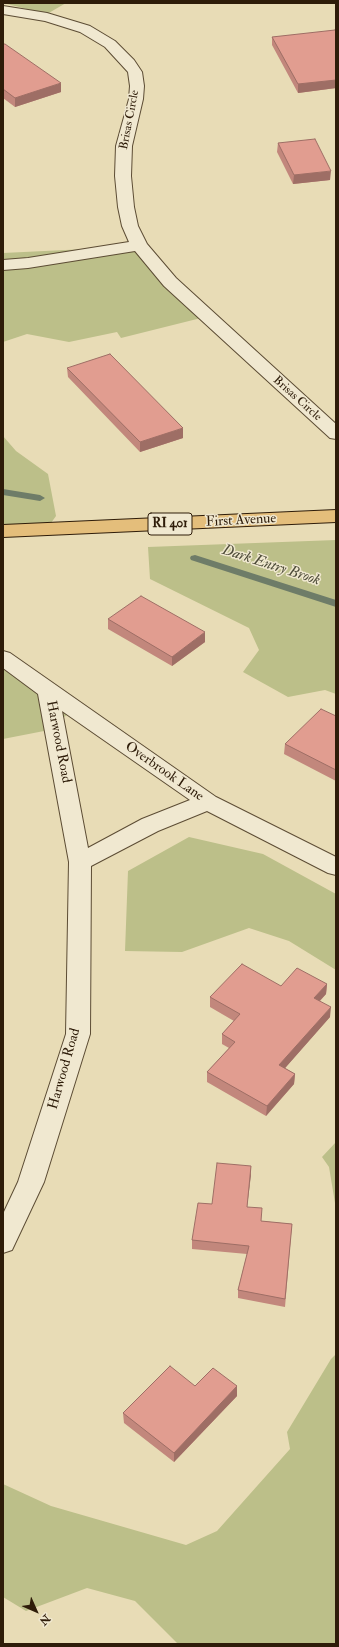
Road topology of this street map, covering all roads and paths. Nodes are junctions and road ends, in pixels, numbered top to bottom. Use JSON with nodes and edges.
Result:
{"nodes":[{"id":1,"x":3,"y":10,"type":"edge"},
{"id":2,"x":139,"y":245,"type":"junction"},
{"id":3,"x":3,"y":265,"type":"edge"},
{"id":4,"x":336,"y":434,"type":"edge"},
{"id":5,"x":336,"y":516,"type":"edge"},
{"id":6,"x":3,"y":531,"type":"edge"},
{"id":7,"x":3,"y":658,"type":"edge"},
{"id":8,"x":48,"y":692,"type":"junction"},
{"id":9,"x":208,"y":802,"type":"junction"},
{"id":10,"x":80,"y":862,"type":"junction"},
{"id":11,"x":336,"y":867,"type":"edge"},
{"id":12,"x":3,"y":1242,"type":"edge"}],
"edges":[{"from":1,"to":2,"type":"street","name":"Brisas Circle"},
{"from":2,"to":3,"type":"street"},
{"from":2,"to":4,"type":"street","name":"Brisas Circle"},
{"from":5,"to":6,"type":"main road","name":"First Avenue","number":"RI 401"},
{"from":7,"to":8,"type":"street","name":"Overbrook Lane"},
{"from":8,"to":9,"type":"street","name":"Overbrook Lane"},
{"from":8,"to":10,"type":"street","name":"Harwood Road"},
{"from":9,"to":10,"type":"street"},
{"from":9,"to":11,"type":"street","name":"Overbrook Lane"},
{"from":10,"to":12,"type":"street","name":"Harwood Road"}]}
